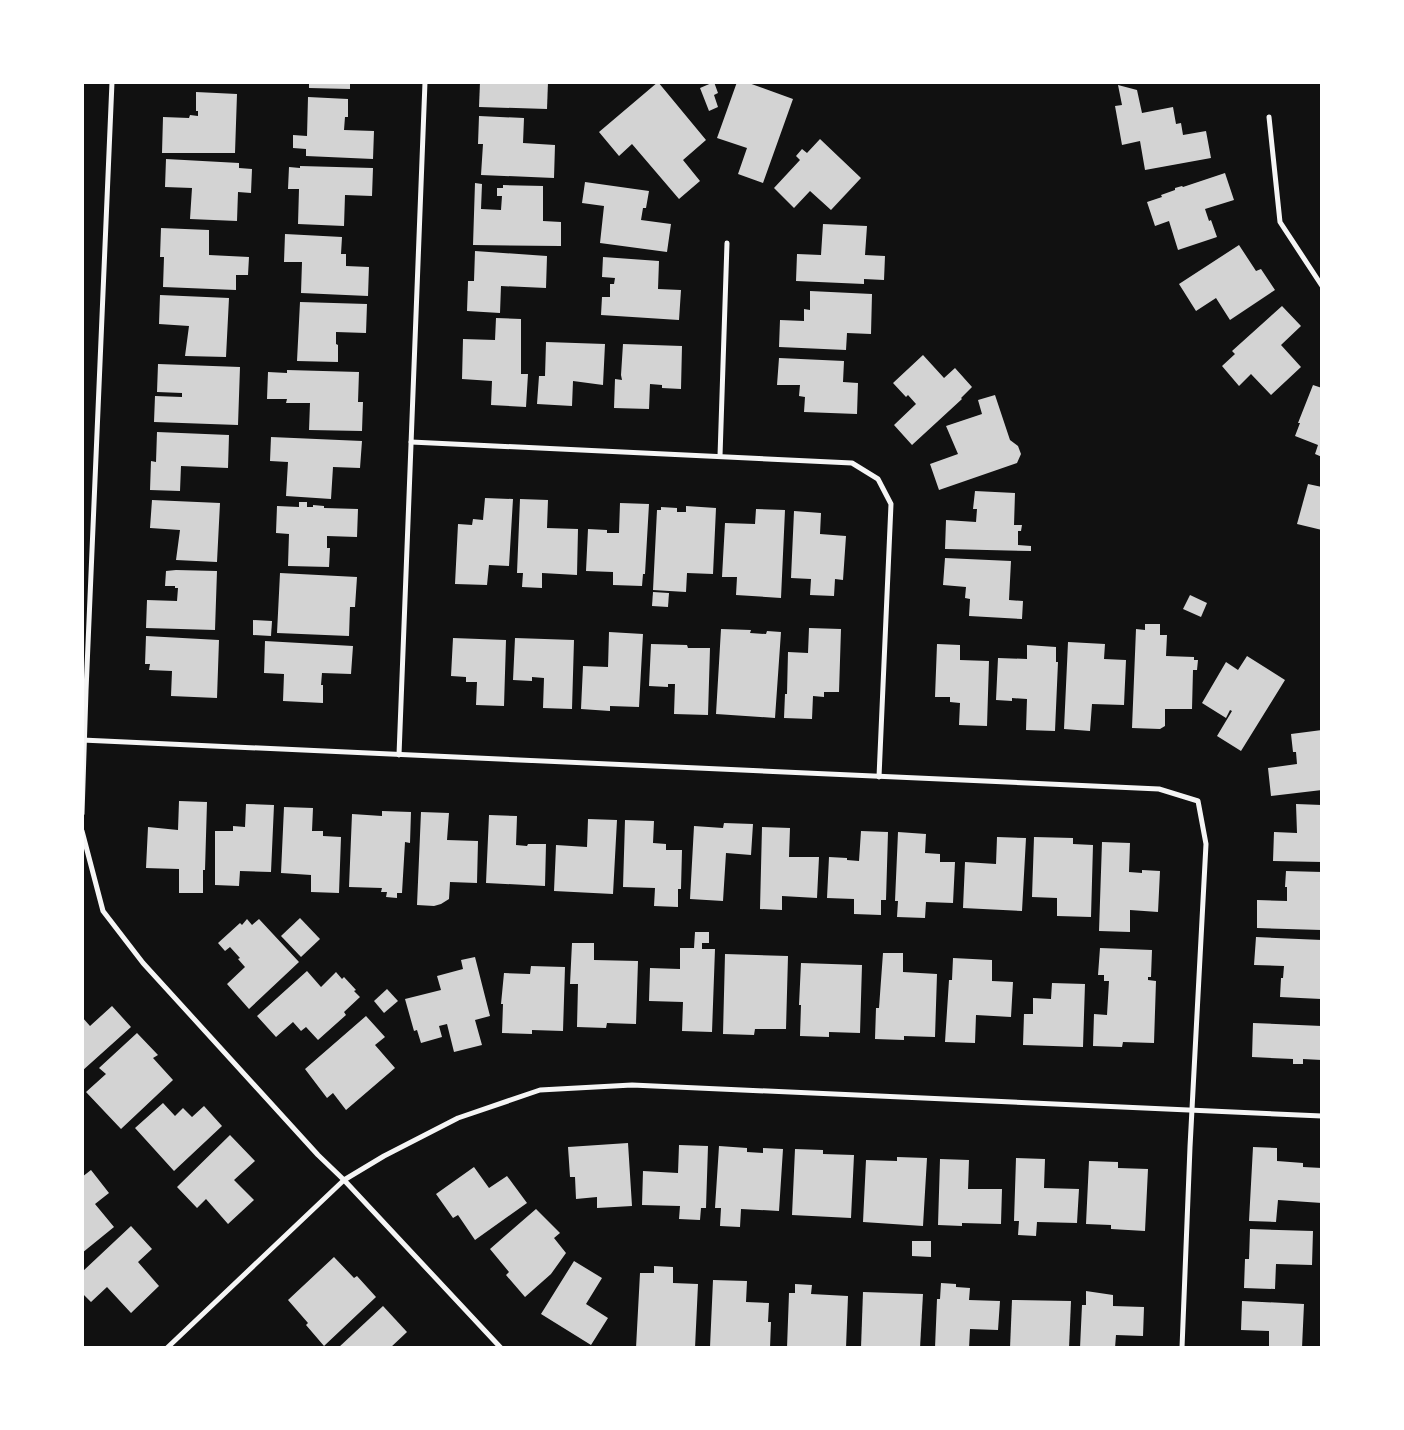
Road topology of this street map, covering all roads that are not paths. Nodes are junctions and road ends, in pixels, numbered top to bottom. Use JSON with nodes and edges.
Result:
{"nodes":[{"id":1,"x":112,"y":82,"type":"edge"},
{"id":2,"x":425,"y":82,"type":"edge"},
{"id":3,"x":1270,"y":117,"type":"dead end"},
{"id":4,"x":727,"y":243,"type":"dead end"},
{"id":5,"x":1322,"y":286,"type":"edge"},
{"id":6,"x":411,"y":442,"type":"junction"},
{"id":7,"x":720,"y":456,"type":"junction"},
{"id":8,"x":83,"y":740,"type":"edge"},
{"id":9,"x":399,"y":755,"type":"junction"},
{"id":10,"x":879,"y":777,"type":"junction"},
{"id":11,"x":82,"y":814,"type":"edge"},
{"id":12,"x":82,"y":831,"type":"edge"},
{"id":13,"x":1192,"y":1110,"type":"junction"},
{"id":14,"x":1322,"y":1116,"type":"edge"},
{"id":15,"x":344,"y":1180,"type":"junction"},
{"id":16,"x":167,"y":1348,"type":"edge"},
{"id":17,"x":501,"y":1348,"type":"edge"},
{"id":18,"x":1182,"y":1348,"type":"edge"}],
"edges":[{"from":1,"to":8,"type":"street"},
{"from":2,"to":6,"type":"street"},
{"from":3,"to":5,"type":"street"},
{"from":4,"to":7,"type":"street"},
{"from":6,"to":7,"type":"street"},
{"from":6,"to":9,"type":"street"},
{"from":7,"to":10,"type":"street"},
{"from":8,"to":9,"type":"street"},
{"from":8,"to":11,"type":"street"},
{"from":9,"to":10,"type":"street"},
{"from":10,"to":13,"type":"street"},
{"from":12,"to":15,"type":"street"},
{"from":13,"to":14,"type":"street"},
{"from":13,"to":15,"type":"street"},
{"from":13,"to":18,"type":"street"},
{"from":15,"to":16,"type":"street"},
{"from":15,"to":17,"type":"street"}]}
